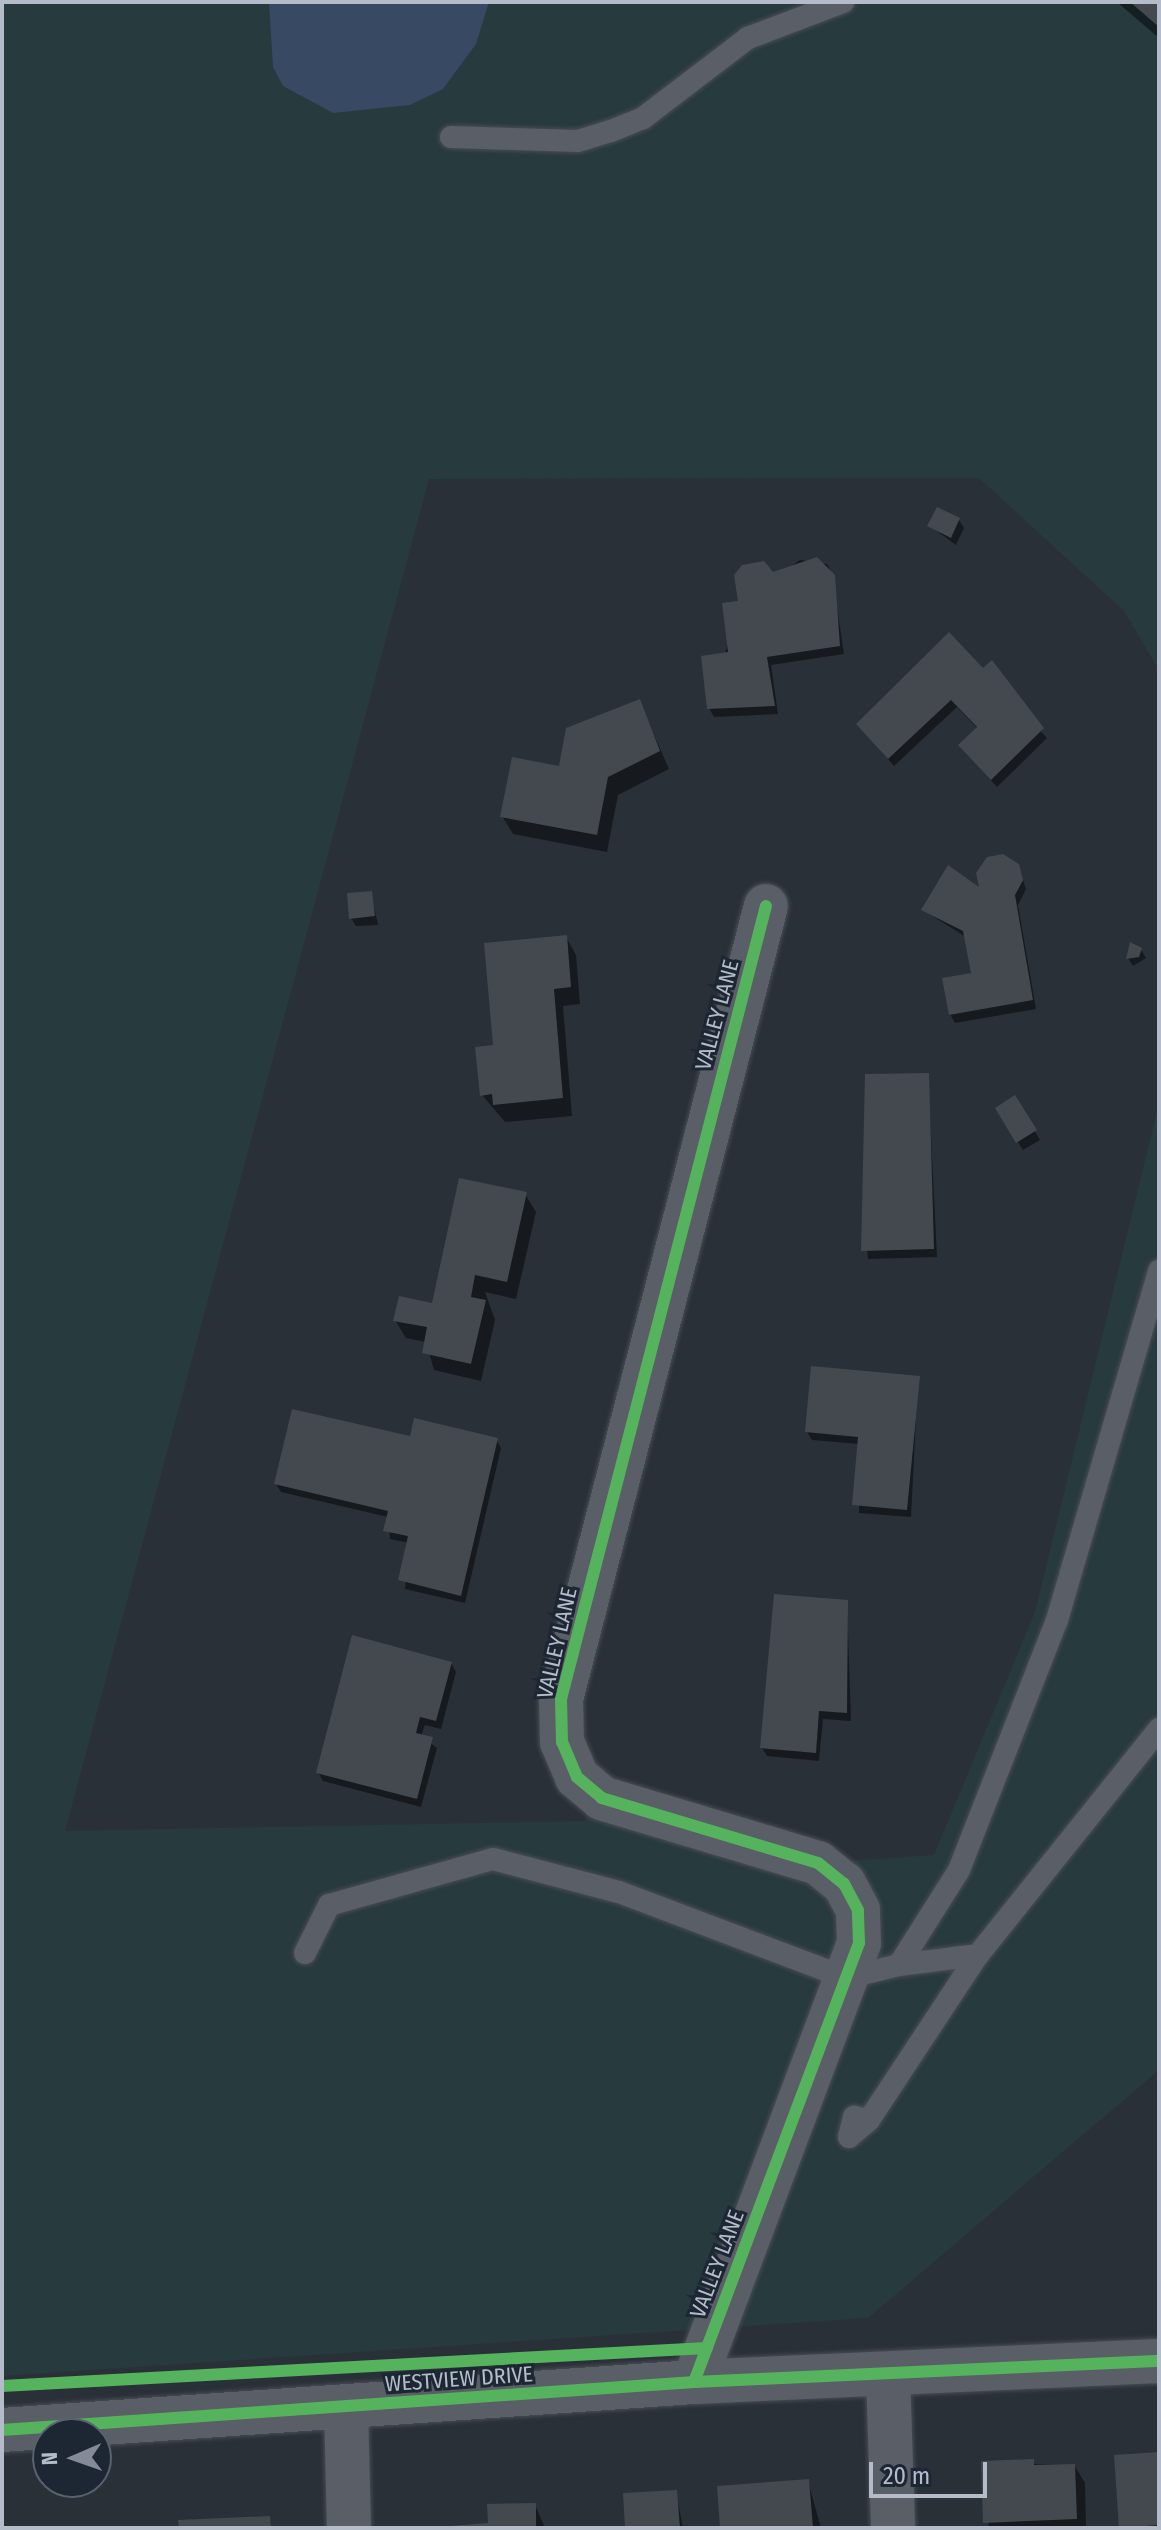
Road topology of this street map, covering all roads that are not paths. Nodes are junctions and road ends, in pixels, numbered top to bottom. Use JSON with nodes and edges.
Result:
{"nodes":[{"id":1,"x":843,"y":2,"type":"edge"},
{"id":2,"x":451,"y":137,"type":"dead end"},
{"id":3,"x":766,"y":906,"type":"dead end"},
{"id":4,"x":1159,"y":1271,"type":"edge"},
{"id":5,"x":1159,"y":1729,"type":"edge"},
{"id":6,"x":305,"y":1953,"type":"dead end"},
{"id":7,"x":978,"y":1955,"type":"junction"},
{"id":8,"x":899,"y":1965,"type":"junction"},
{"id":9,"x":846,"y":1978,"type":"junction"},
{"id":10,"x":869,"y":2120,"type":"dead end"},
{"id":11,"x":1159,"y":2361,"type":"edge"},
{"id":12,"x":888,"y":2375,"type":"junction"},
{"id":13,"x":694,"y":2382,"type":"junction"},
{"id":14,"x":346,"y":2407,"type":"junction"},
{"id":15,"x":2,"y":2430,"type":"edge"},
{"id":16,"x":349,"y":2528,"type":"edge"},
{"id":17,"x":893,"y":2528,"type":"edge"}],
"edges":[{"from":1,"to":2,"type":"lane"},
{"from":3,"to":9,"type":"street","name":"VALLEY LANE"},
{"from":4,"to":8,"type":"lane"},
{"from":5,"to":7,"type":"lane"},
{"from":6,"to":9,"type":"lane"},
{"from":7,"to":8,"type":"lane"},
{"from":7,"to":10,"type":"lane"},
{"from":8,"to":9,"type":"lane"},
{"from":9,"to":13,"type":"street","name":"VALLEY LANE"},
{"from":11,"to":12,"type":"street","name":"WESTVIEW DRIVE"},
{"from":12,"to":13,"type":"street","name":"WESTVIEW DRIVE"},
{"from":12,"to":17,"type":"street"},
{"from":13,"to":14,"type":"street","name":"WESTVIEW DRIVE"},
{"from":14,"to":15,"type":"street","name":"WESTVIEW DRIVE"},
{"from":14,"to":16,"type":"street"}]}
